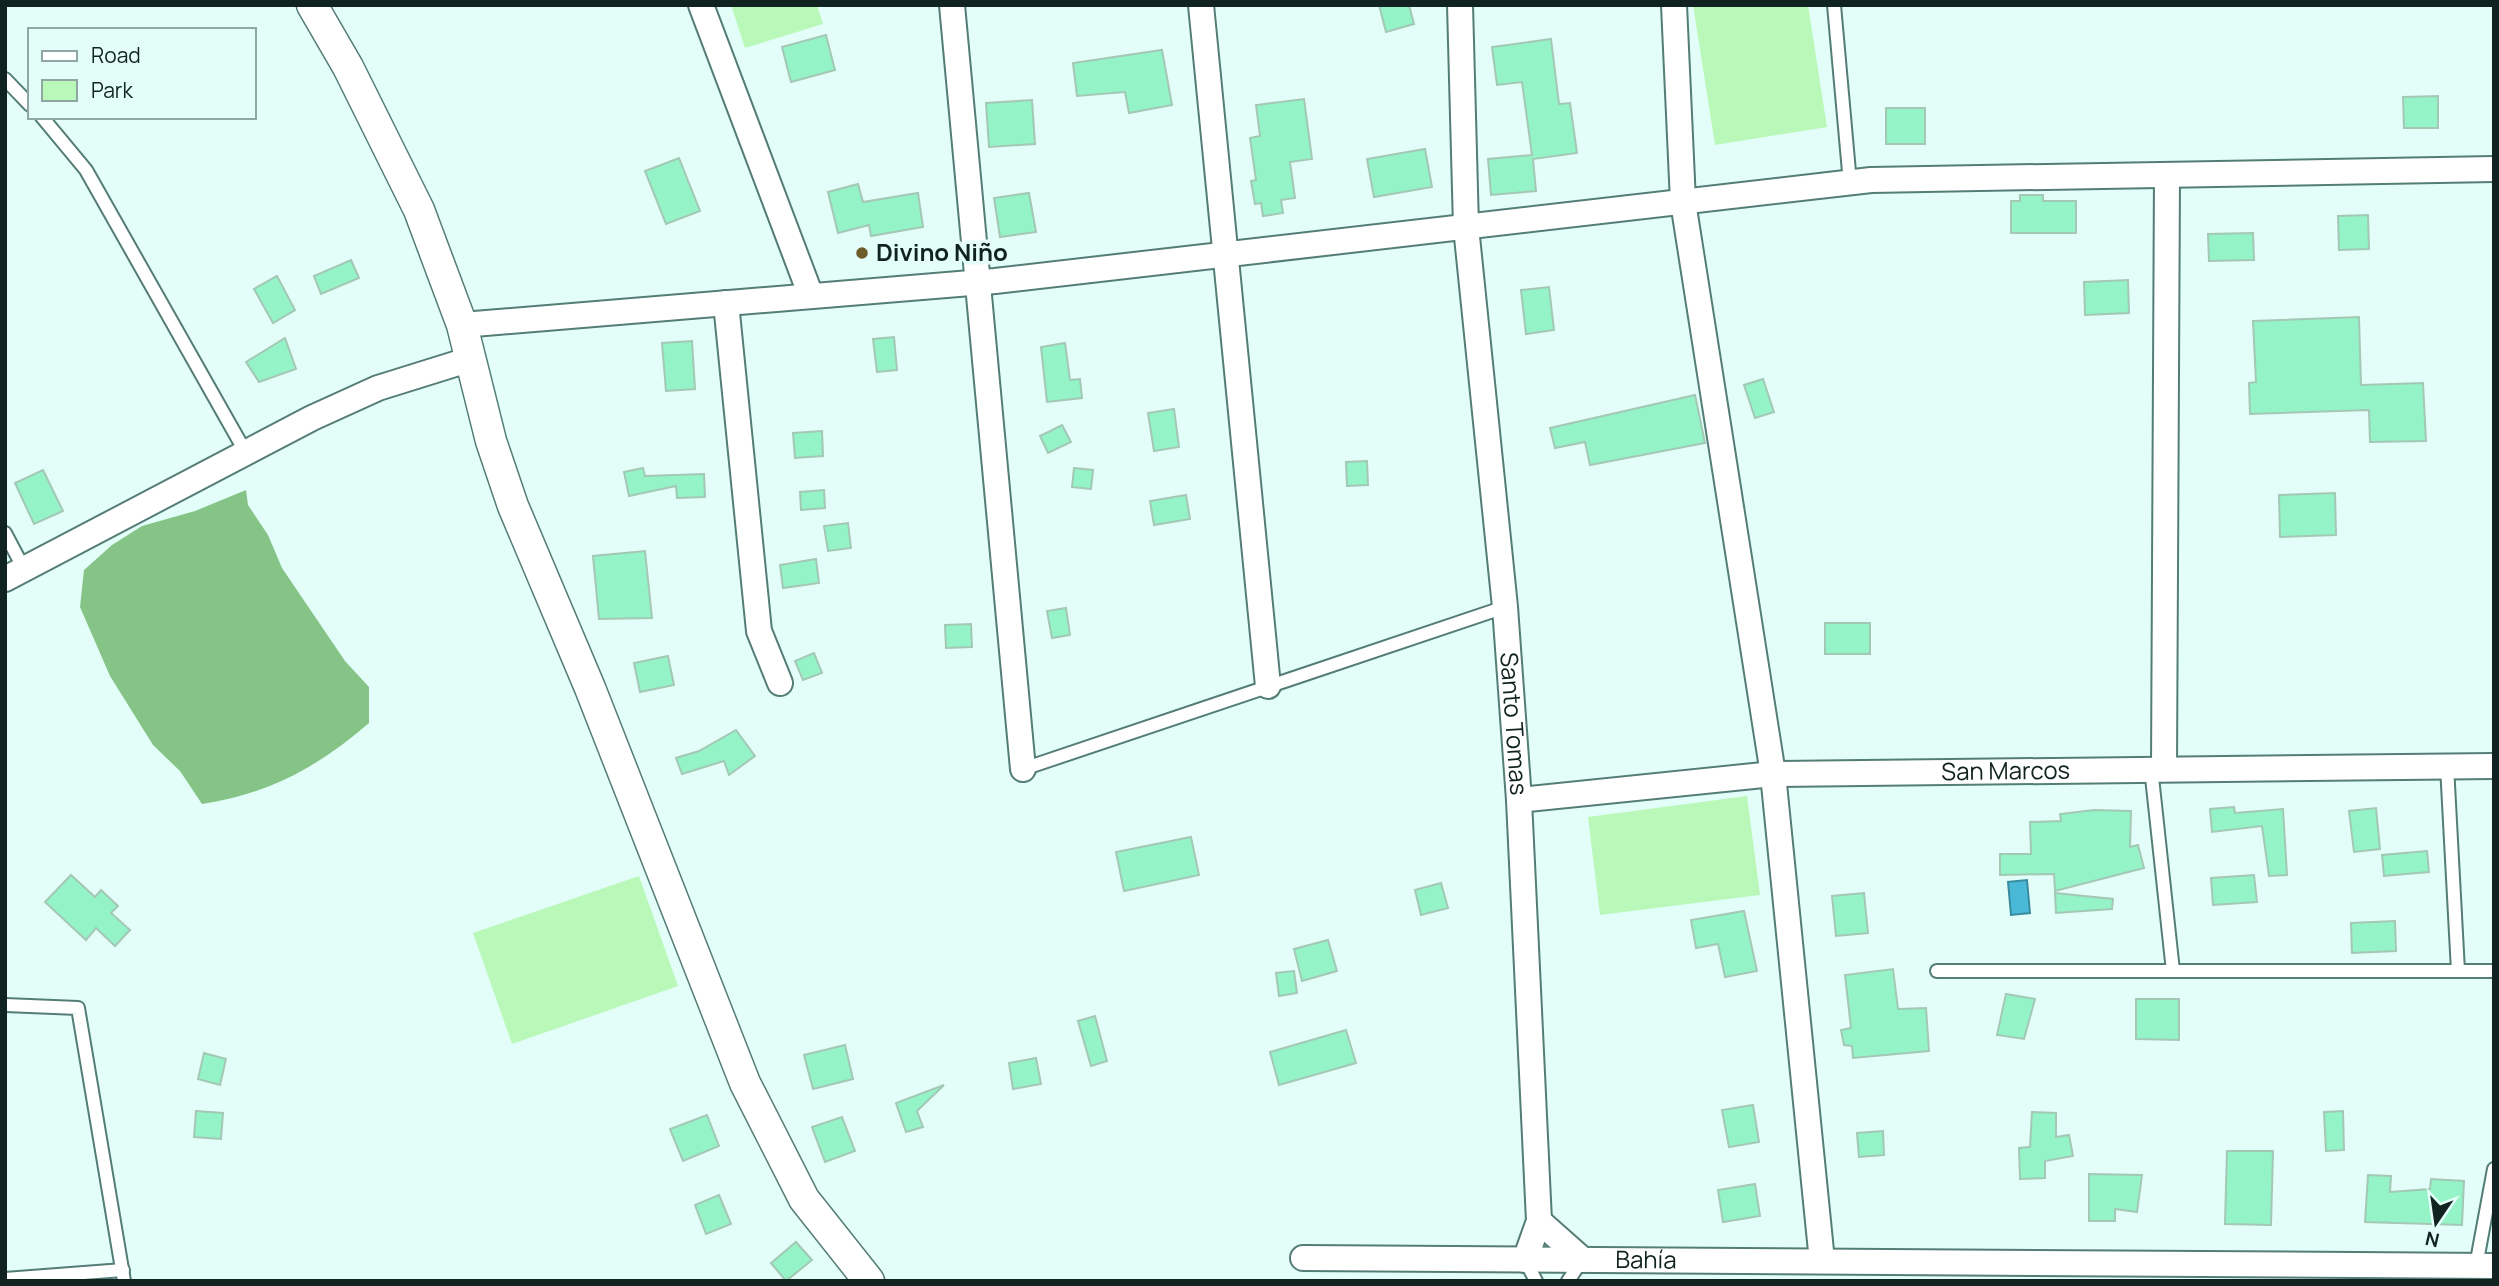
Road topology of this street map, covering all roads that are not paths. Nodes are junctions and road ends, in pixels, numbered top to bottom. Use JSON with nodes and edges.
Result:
{"nodes":[{"id":1,"x":312,"y":5,"type":"edge"},
{"id":2,"x":701,"y":5,"type":"edge"},
{"id":3,"x":952,"y":5,"type":"edge"},
{"id":4,"x":1201,"y":5,"type":"edge"},
{"id":5,"x":1460,"y":5,"type":"edge"},
{"id":6,"x":1674,"y":5,"type":"edge"},
{"id":7,"x":1835,"y":5,"type":"edge"},
{"id":8,"x":5,"y":79,"type":"edge"},
{"id":9,"x":28,"y":103,"type":"edge"},
{"id":10,"x":44,"y":119,"type":"edge"},
{"id":11,"x":2494,"y":169,"type":"edge"},
{"id":12,"x":2167,"y":175,"type":"junction"},
{"id":13,"x":1850,"y":183,"type":"junction"},
{"id":14,"x":1683,"y":202,"type":"junction"},
{"id":15,"x":1466,"y":227,"type":"junction"},
{"id":16,"x":1224,"y":254,"type":"junction"},
{"id":17,"x":978,"y":282,"type":"junction"},
{"id":18,"x":811,"y":296,"type":"junction"},
{"id":19,"x":726,"y":303,"type":"junction"},
{"id":20,"x":462,"y":325,"type":"junction"},
{"id":21,"x":471,"y":359,"type":"junction"},
{"id":22,"x":246,"y":453,"type":"junction"},
{"id":23,"x":5,"y":533,"type":"edge"},
{"id":24,"x":15,"y":574,"type":"edge"},
{"id":25,"x":1505,"y":607,"type":"junction"},
{"id":26,"x":780,"y":683,"type":"dead end"},
{"id":27,"x":1268,"y":687,"type":"junction"},
{"id":28,"x":2447,"y":766,"type":"junction"},
{"id":29,"x":2494,"y":766,"type":"edge"},
{"id":30,"x":2158,"y":768,"type":"junction"},
{"id":31,"x":1023,"y":769,"type":"joint"},
{"id":32,"x":1773,"y":774,"type":"junction"},
{"id":33,"x":1520,"y":800,"type":"junction"},
{"id":34,"x":1937,"y":971,"type":"dead end"},
{"id":35,"x":2173,"y":971,"type":"junction"},
{"id":36,"x":2458,"y":971,"type":"junction"},
{"id":37,"x":2494,"y":971,"type":"edge"},
{"id":38,"x":5,"y":1005,"type":"edge"},
{"id":39,"x":2494,"y":1169,"type":"edge"},
{"id":40,"x":1539,"y":1221,"type":"junction"},
{"id":41,"x":1303,"y":1258,"type":"dead end"},
{"id":42,"x":1583,"y":1260,"type":"junction"},
{"id":43,"x":1822,"y":1261,"type":"junction"},
{"id":44,"x":2485,"y":1266,"type":"edge"},
{"id":45,"x":1531,"y":1271,"type":"edge"},
{"id":46,"x":124,"y":1275,"type":"edge"},
{"id":47,"x":5,"y":1279,"type":"edge"},
{"id":48,"x":869,"y":1281,"type":"edge"},
{"id":49,"x":1568,"y":1281,"type":"edge"}],
"edges":[{"from":1,"to":20,"type":"street"},
{"from":2,"to":18,"type":"street"},
{"from":3,"to":17,"type":"street"},
{"from":4,"to":16,"type":"street"},
{"from":5,"to":15,"type":"street","name":"Santo Tomas"},
{"from":6,"to":14,"type":"street"},
{"from":7,"to":13,"type":"lane"},
{"from":8,"to":9,"type":"lane"},
{"from":10,"to":22,"type":"lane"},
{"from":11,"to":12,"type":"street"},
{"from":12,"to":13,"type":"street"},
{"from":12,"to":30,"type":"street"},
{"from":13,"to":14,"type":"street"},
{"from":14,"to":15,"type":"street"},
{"from":14,"to":32,"type":"street"},
{"from":15,"to":16,"type":"street"},
{"from":15,"to":25,"type":"street","name":"Santo Tomas"},
{"from":16,"to":17,"type":"street"},
{"from":16,"to":27,"type":"street"},
{"from":17,"to":18,"type":"street"},
{"from":17,"to":31,"type":"street"},
{"from":18,"to":19,"type":"street"},
{"from":19,"to":20,"type":"street"},
{"from":19,"to":26,"type":"street"},
{"from":20,"to":21,"type":"street"},
{"from":21,"to":22,"type":"street"},
{"from":21,"to":48,"type":"street"},
{"from":22,"to":24,"type":"street"},
{"from":23,"to":24,"type":"lane"},
{"from":25,"to":27,"type":"lane"},
{"from":25,"to":33,"type":"street","name":"Santo Tomas"},
{"from":27,"to":31,"type":"lane"},
{"from":28,"to":29,"type":"street","name":"San Marcos"},
{"from":28,"to":30,"type":"street","name":"San Marcos"},
{"from":28,"to":36,"type":"lane"},
{"from":30,"to":32,"type":"street","name":"San Marcos"},
{"from":30,"to":35,"type":"lane"},
{"from":32,"to":33,"type":"street","name":"San Marcos"},
{"from":32,"to":43,"type":"street"},
{"from":33,"to":40,"type":"street","name":"Santo Tomas"},
{"from":34,"to":35,"type":"lane"},
{"from":35,"to":36,"type":"lane"},
{"from":36,"to":37,"type":"lane"},
{"from":38,"to":46,"type":"lane"},
{"from":39,"to":44,"type":"lane"},
{"from":40,"to":42,"type":"street"},
{"from":40,"to":45,"type":"street","name":"Santo Tomas"},
{"from":41,"to":45,"type":"street","name":"Bahía"},
{"from":42,"to":43,"type":"street","name":"Bahía"},
{"from":42,"to":45,"type":"street","name":"Bahía"},
{"from":42,"to":49,"type":"lane"},
{"from":43,"to":44,"type":"street","name":"Bahía"},
{"from":46,"to":47,"type":"lane"}]}
